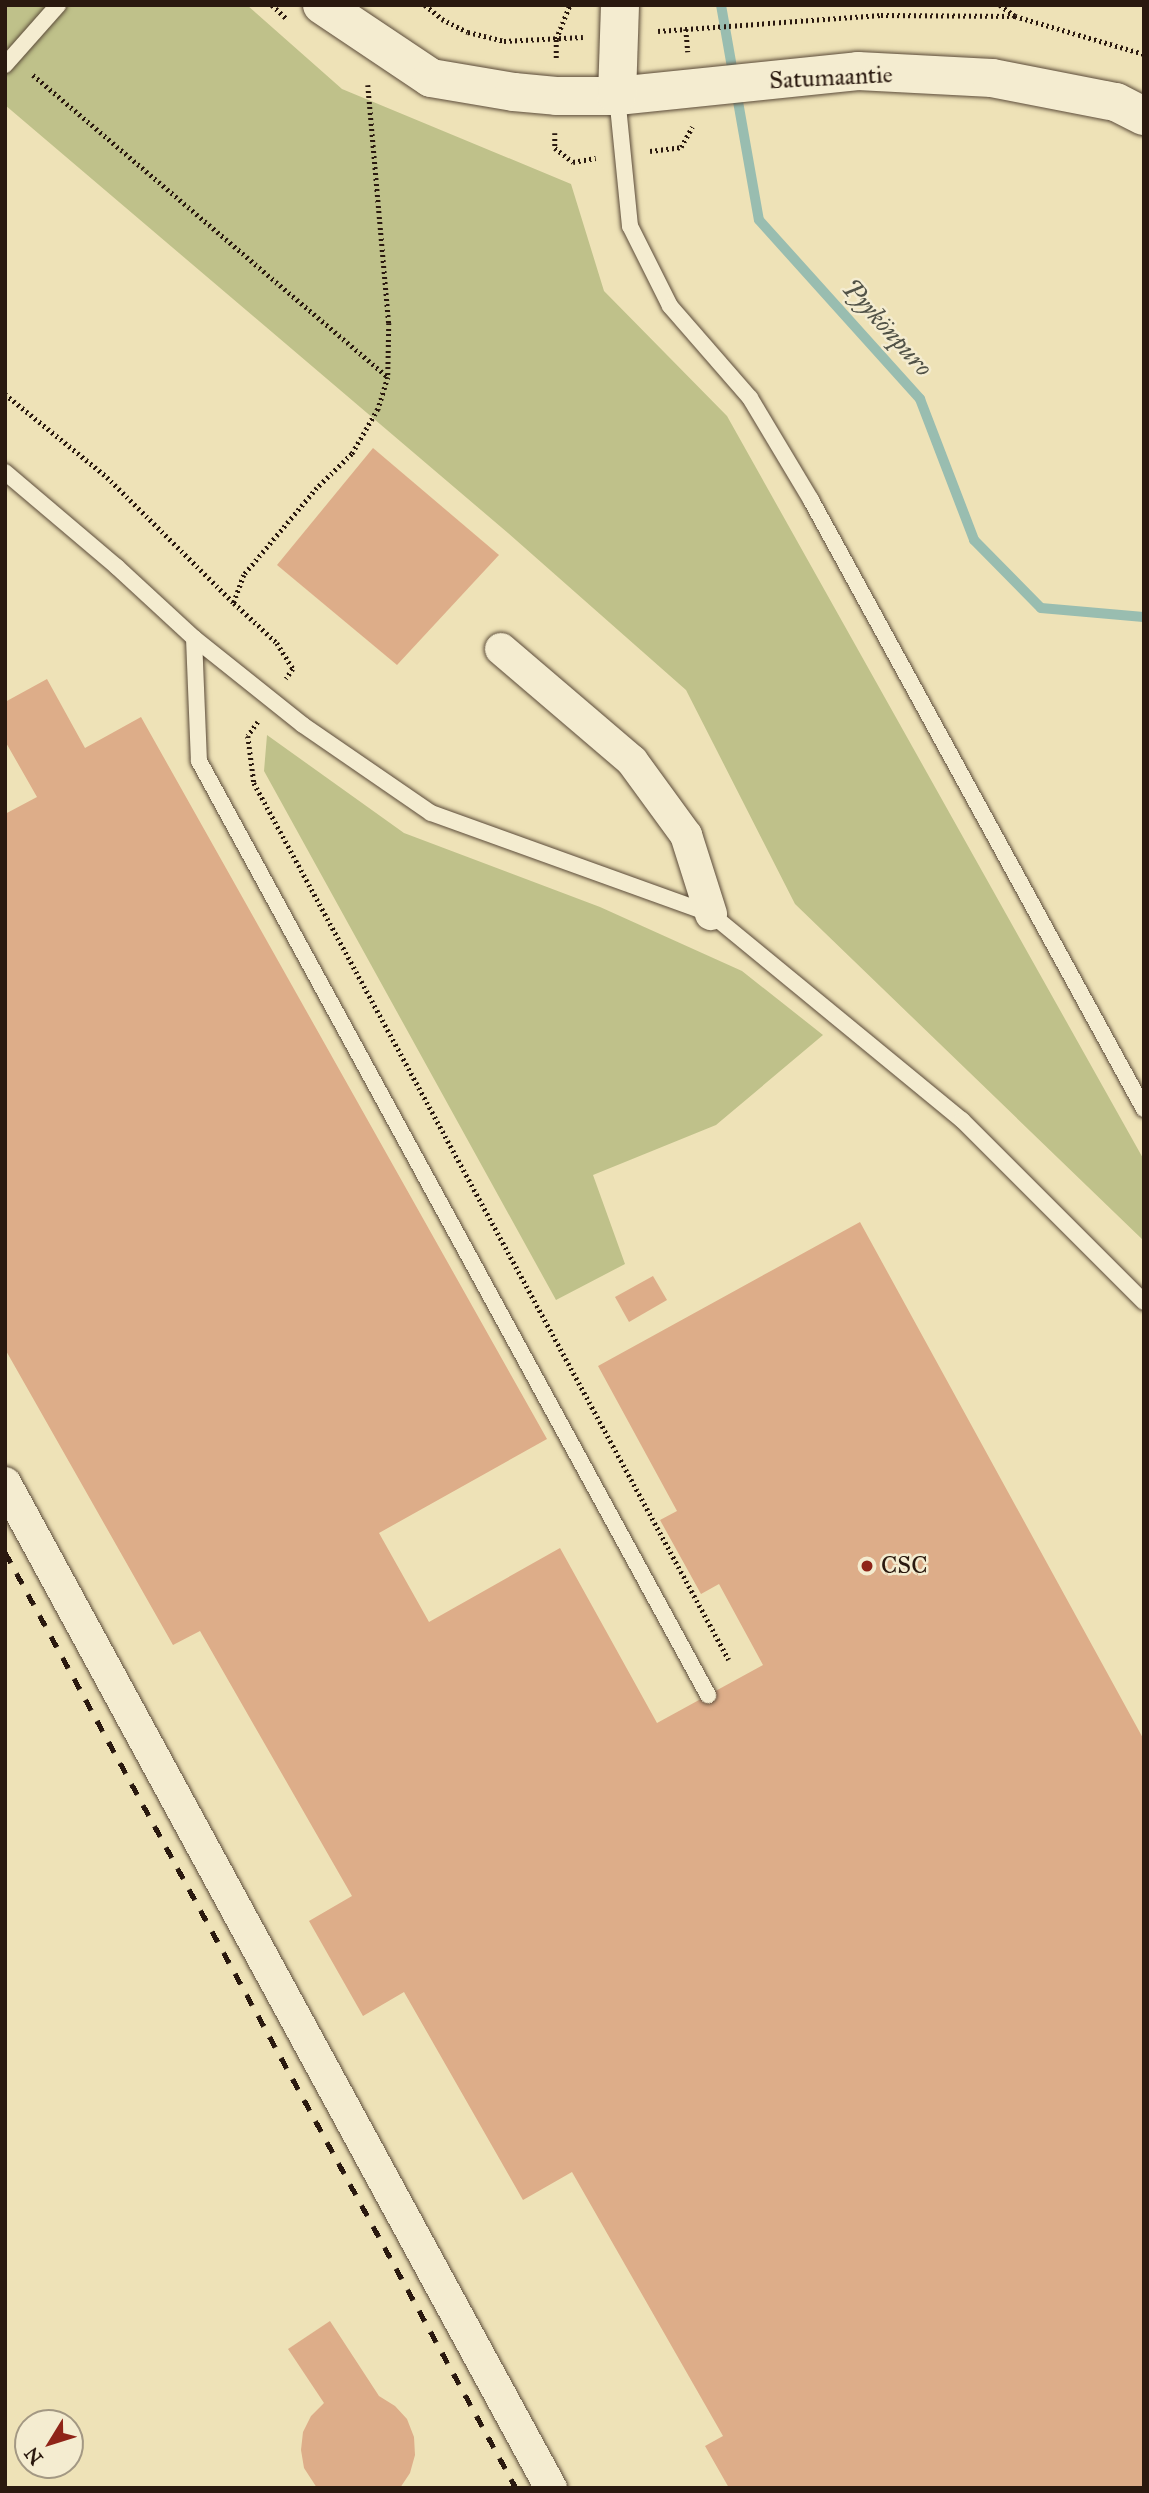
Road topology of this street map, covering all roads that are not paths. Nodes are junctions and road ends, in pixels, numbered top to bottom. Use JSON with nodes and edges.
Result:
{"nodes":[{"id":1,"x":58,"y":5,"type":"edge"},
{"id":2,"x":322,"y":5,"type":"edge"},
{"id":3,"x":620,"y":20,"type":"edge"},
{"id":4,"x":8,"y":62,"type":"edge"},
{"id":5,"x":617,"y":96,"type":"junction"},
{"id":6,"x":1144,"y":116,"type":"edge"},
{"id":7,"x":5,"y":472,"type":"edge"},
{"id":8,"x":194,"y":638,"type":"junction"},
{"id":9,"x":501,"y":649,"type":"dead end"},
{"id":10,"x":711,"y":914,"type":"junction"},
{"id":11,"x":1144,"y":1109,"type":"edge"},
{"id":12,"x":1144,"y":1302,"type":"edge"},
{"id":13,"x":5,"y":1483,"type":"edge"},
{"id":14,"x":708,"y":1695,"type":"dead end"},
{"id":15,"x":551,"y":2488,"type":"edge"}],
"edges":[{"from":1,"to":4,"type":"lane"},
{"from":2,"to":5,"type":"street","name":"Satumaantie"},
{"from":3,"to":5,"type":"street"},
{"from":5,"to":6,"type":"street","name":"Satumaantie"},
{"from":5,"to":11,"type":"lane"},
{"from":7,"to":8,"type":"lane"},
{"from":8,"to":10,"type":"lane"},
{"from":8,"to":14,"type":"lane"},
{"from":9,"to":10,"type":"street"},
{"from":10,"to":12,"type":"lane"},
{"from":13,"to":15,"type":"street"}]}
